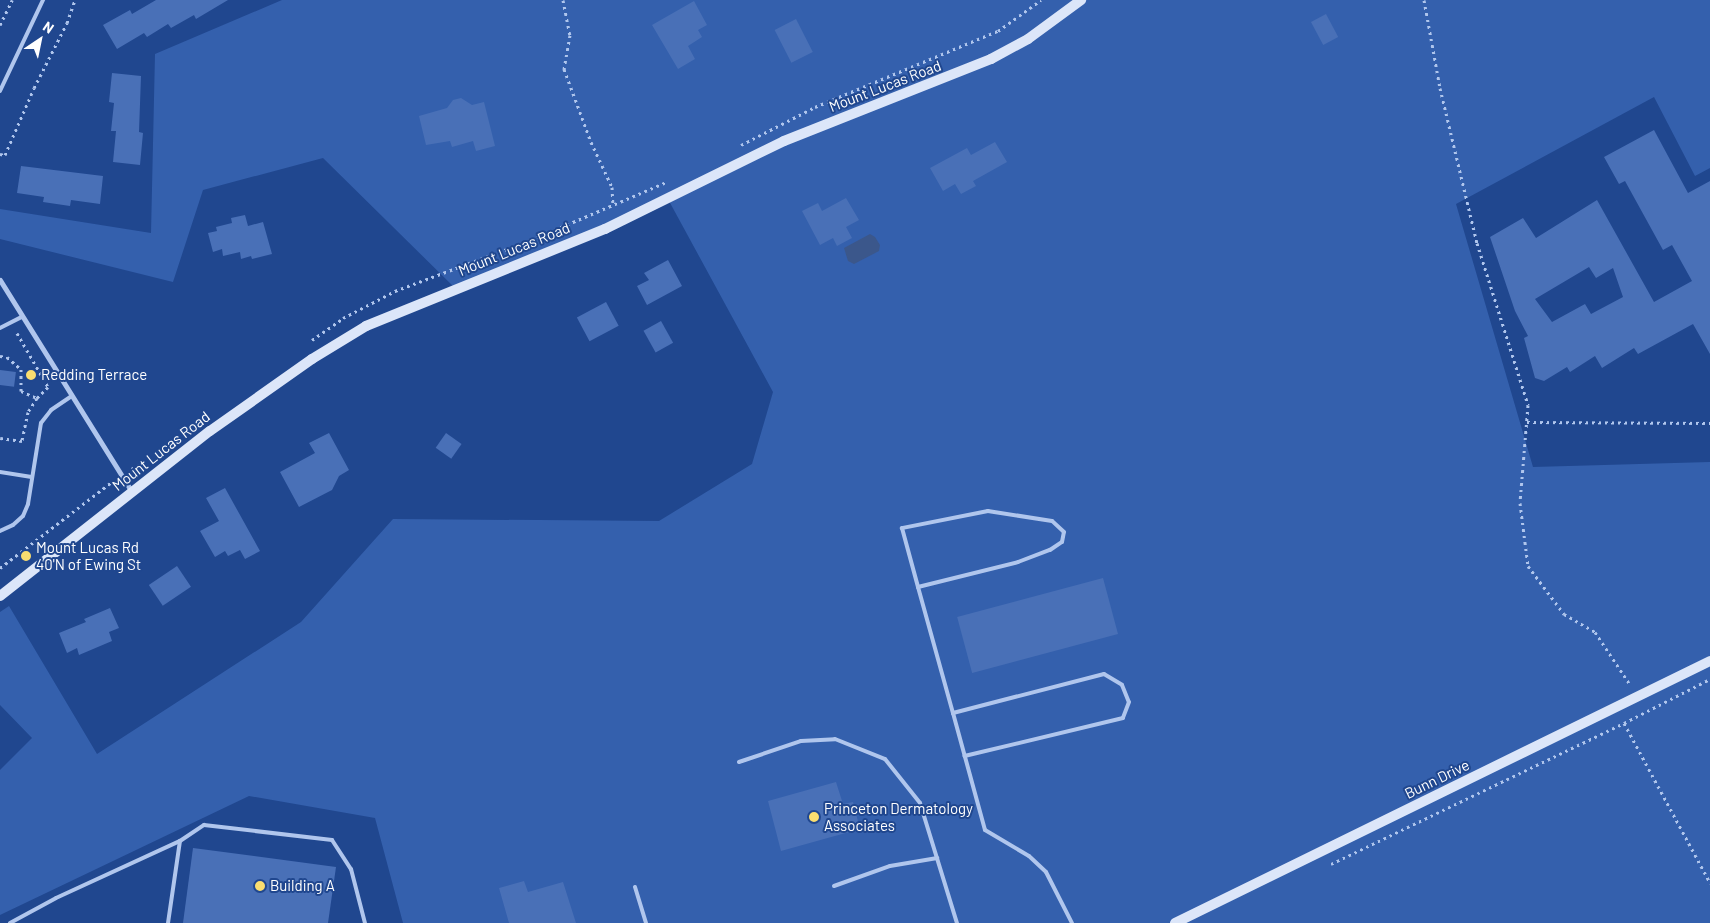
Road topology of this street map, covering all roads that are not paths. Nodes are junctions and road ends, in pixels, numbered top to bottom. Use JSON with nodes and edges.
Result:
{"nodes":[{"id":1,"x":43,"y":0,"type":"edge"},
{"id":2,"x":1081,"y":0,"type":"edge"},
{"id":3,"x":0,"y":91,"type":"edge"},
{"id":4,"x":0,"y":280,"type":"edge"},
{"id":5,"x":22,"y":318,"type":"junction"},
{"id":6,"x":0,"y":328,"type":"edge"},
{"id":7,"x":72,"y":396,"type":"junction"},
{"id":8,"x":0,"y":472,"type":"edge"},
{"id":9,"x":32,"y":477,"type":"junction"},
{"id":10,"x":132,"y":493,"type":"junction"},
{"id":11,"x":0,"y":531,"type":"edge"},
{"id":12,"x":918,"y":587,"type":"junction"},
{"id":13,"x":0,"y":596,"type":"edge"},
{"id":14,"x":1710,"y":661,"type":"edge"},
{"id":15,"x":953,"y":713,"type":"junction"},
{"id":16,"x":965,"y":756,"type":"junction"},
{"id":17,"x":740,"y":762,"type":"dead end"},
{"id":18,"x":180,"y":840,"type":"junction"},
{"id":19,"x":937,"y":858,"type":"junction"},
{"id":20,"x":834,"y":886,"type":"dead end"},
{"id":21,"x":634,"y":888,"type":"dead end"},
{"id":22,"x":10,"y":923,"type":"edge"},
{"id":23,"x":168,"y":923,"type":"edge"},
{"id":24,"x":365,"y":923,"type":"edge"},
{"id":25,"x":646,"y":923,"type":"edge"},
{"id":26,"x":956,"y":923,"type":"edge"},
{"id":27,"x":1072,"y":923,"type":"edge"},
{"id":28,"x":1175,"y":923,"type":"edge"}],
"edges":[{"from":1,"to":3,"type":"lane"},
{"from":2,"to":10,"type":"street","name":"Mount Lucas Road"},
{"from":4,"to":5,"type":"street"},
{"from":5,"to":6,"type":"lane"},
{"from":5,"to":7,"type":"street"},
{"from":7,"to":9,"type":"lane"},
{"from":7,"to":10,"type":"street"},
{"from":8,"to":9,"type":"lane"},
{"from":9,"to":11,"type":"lane"},
{"from":10,"to":13,"type":"street","name":"Mount Lucas Road"},
{"from":12,"to":12,"type":"lane"},
{"from":12,"to":15,"type":"lane"},
{"from":14,"to":28,"type":"street","name":"Bunn Drive"},
{"from":15,"to":16,"type":"lane"},
{"from":15,"to":16,"type":"lane"},
{"from":16,"to":27,"type":"lane"},
{"from":17,"to":19,"type":"lane"},
{"from":18,"to":22,"type":"lane"},
{"from":18,"to":23,"type":"lane"},
{"from":18,"to":24,"type":"lane"},
{"from":19,"to":20,"type":"lane"},
{"from":19,"to":26,"type":"lane"},
{"from":21,"to":25,"type":"lane"}]}
